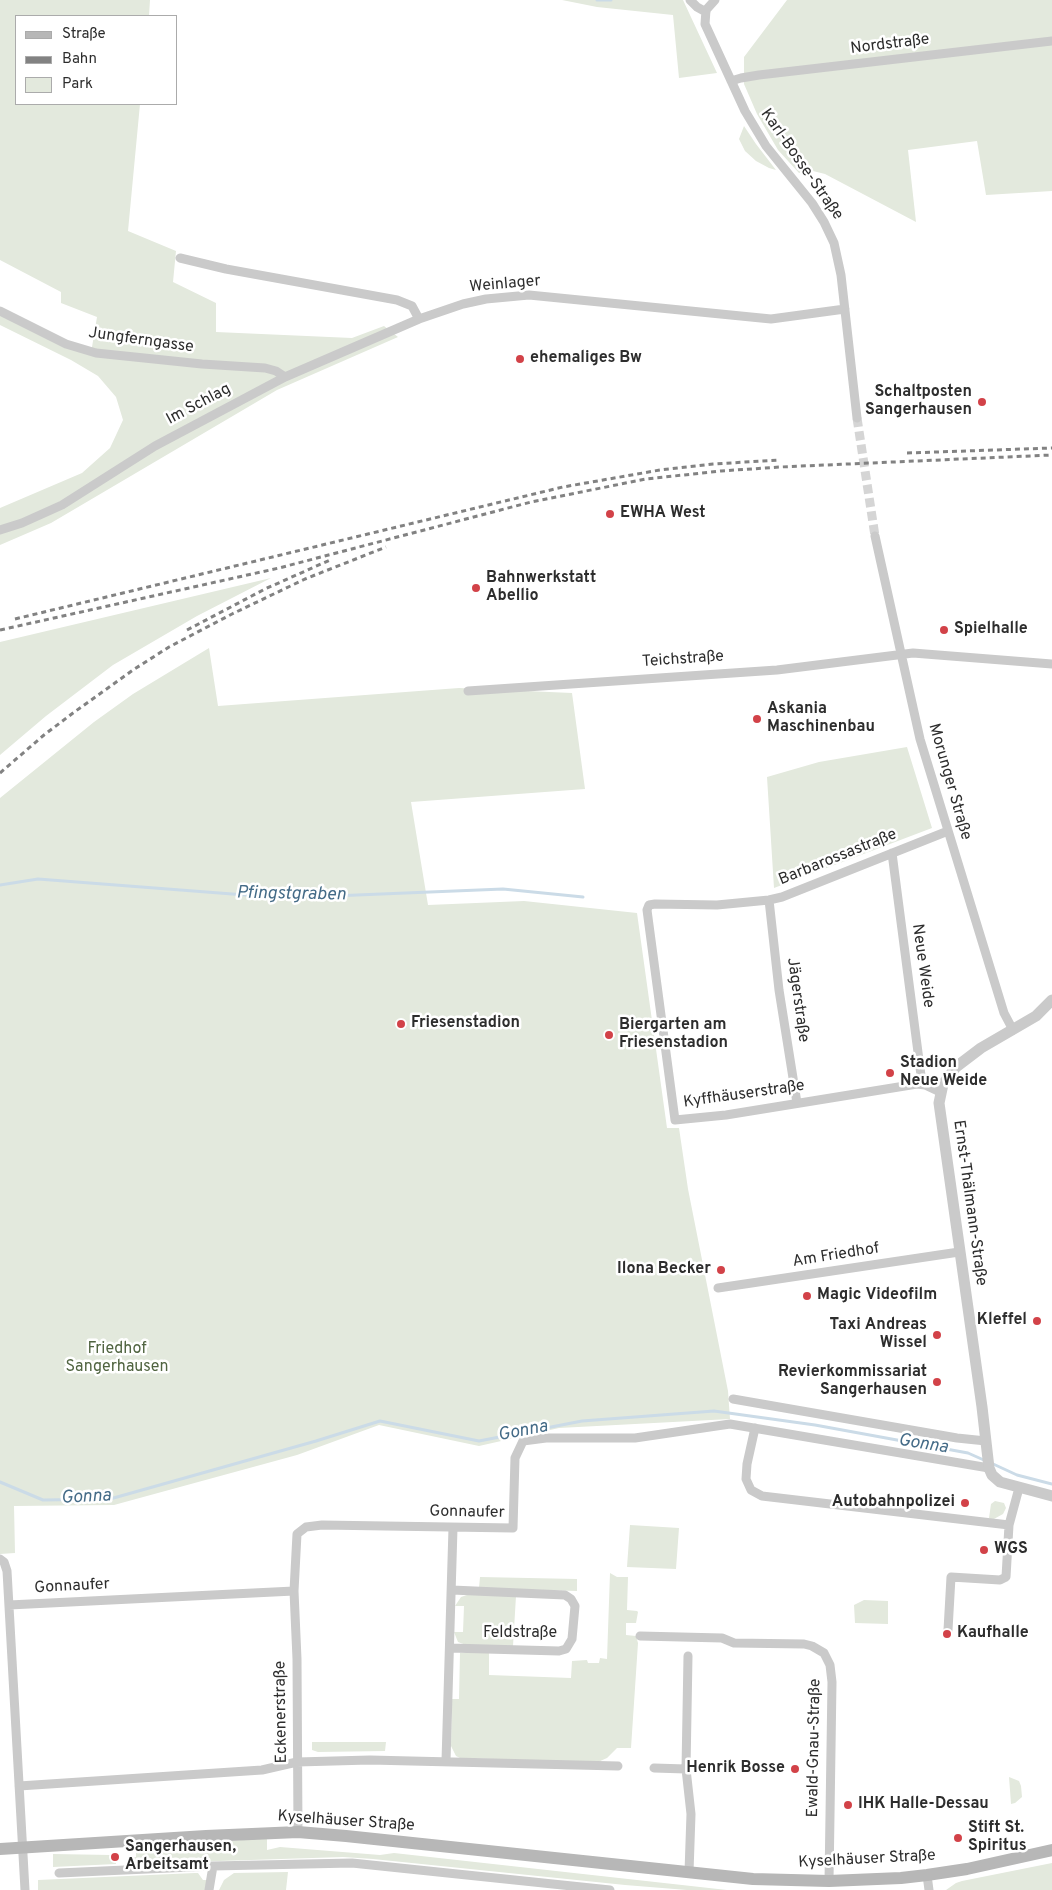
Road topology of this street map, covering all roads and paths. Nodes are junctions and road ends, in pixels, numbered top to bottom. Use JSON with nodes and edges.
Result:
{"nodes":[{"id":1,"x":690,"y":0,"type":"edge"},
{"id":2,"x":715,"y":0,"type":"edge"},
{"id":3,"x":706,"y":12,"type":"junction"},
{"id":4,"x":1052,"y":41,"type":"edge"},
{"id":5,"x":731,"y":81,"type":"junction"},
{"id":6,"x":180,"y":258,"type":"dead end"},
{"id":7,"x":845,"y":309,"type":"junction"},
{"id":8,"x":0,"y":311,"type":"edge"},
{"id":9,"x":419,"y":319,"type":"junction"},
{"id":10,"x":285,"y":376,"type":"junction"},
{"id":11,"x":857,"y":418,"type":"tunnel mouth"},
{"id":12,"x":0,"y":530,"type":"edge"},
{"id":13,"x":875,"y":536,"type":"tunnel mouth"},
{"id":14,"x":900,"y":654,"type":"junction"},
{"id":15,"x":1052,"y":664,"type":"edge"},
{"id":16,"x":468,"y":691,"type":"dead end"},
{"id":17,"x":948,"y":831,"type":"junction"},
{"id":18,"x":892,"y":853,"type":"junction"},
{"id":19,"x":769,"y":900,"type":"junction"},
{"id":20,"x":648,"y":906,"type":"joint"},
{"id":21,"x":1052,"y":1000,"type":"edge"},
{"id":22,"x":1013,"y":1030,"type":"junction"},
{"id":23,"x":922,"y":1083,"type":"junction"},
{"id":24,"x":940,"y":1092,"type":"junction"},
{"id":25,"x":797,"y":1103,"type":"junction"},
{"id":26,"x":959,"y":1252,"type":"junction"},
{"id":27,"x":718,"y":1288,"type":"dead end"},
{"id":28,"x":733,"y":1399,"type":"dead end"},
{"id":29,"x":755,"y":1428,"type":"junction"},
{"id":30,"x":986,"y":1441,"type":"junction"},
{"id":31,"x":988,"y":1462,"type":"junction"},
{"id":32,"x":1019,"y":1488,"type":"junction"},
{"id":33,"x":1052,"y":1496,"type":"edge"},
{"id":34,"x":1009,"y":1526,"type":"junction"},
{"id":35,"x":454,"y":1528,"type":"junction"},
{"id":36,"x":0,"y":1559,"type":"edge"},
{"id":37,"x":452,"y":1590,"type":"junction"},
{"id":38,"x":294,"y":1591,"type":"junction"},
{"id":39,"x":9,"y":1605,"type":"junction"},
{"id":40,"x":948,"y":1630,"type":"dead end"},
{"id":41,"x":640,"y":1636,"type":"dead end"},
{"id":42,"x":450,"y":1648,"type":"junction"},
{"id":43,"x":688,"y":1656,"type":"dead end"},
{"id":44,"x":297,"y":1762,"type":"junction"},
{"id":45,"x":446,"y":1762,"type":"junction"},
{"id":46,"x":618,"y":1766,"type":"dead end"},
{"id":47,"x":654,"y":1768,"type":"dead end"},
{"id":48,"x":686,"y":1769,"type":"junction"},
{"id":49,"x":19,"y":1786,"type":"junction"},
{"id":50,"x":298,"y":1832,"type":"junction"},
{"id":51,"x":23,"y":1847,"type":"junction"},
{"id":52,"x":0,"y":1849,"type":"edge"},
{"id":53,"x":1052,"y":1850,"type":"edge"},
{"id":54,"x":213,"y":1866,"type":"junction"},
{"id":55,"x":689,"y":1872,"type":"junction"},
{"id":56,"x":59,"y":1873,"type":"dead end"},
{"id":57,"x":927,"y":1875,"type":"junction"},
{"id":58,"x":829,"y":1881,"type":"junction"},
{"id":59,"x":772,"y":1885,"type":"edge"},
{"id":60,"x":25,"y":1890,"type":"edge"},
{"id":61,"x":209,"y":1890,"type":"edge"},
{"id":62,"x":610,"y":1890,"type":"edge"},
{"id":63,"x":929,"y":1890,"type":"edge"}],
"edges":[{"from":1,"to":3,"type":"street"},
{"from":2,"to":3,"type":"street"},
{"from":3,"to":5,"type":"street","name":"Karl-Bosse-Straße"},
{"from":4,"to":5,"type":"street","name":"Nordstraße"},
{"from":5,"to":7,"type":"street","name":"Karl-Bosse-Straße"},
{"from":6,"to":9,"type":"street"},
{"from":7,"to":9,"type":"street","name":"Weinlager"},
{"from":7,"to":11,"type":"street","name":"Karl-Bosse-Straße"},
{"from":8,"to":10,"type":"street","name":"Jungferngasse"},
{"from":9,"to":10,"type":"street","name":"Im Schlag"},
{"from":10,"to":12,"type":"street","name":"Im Schlag"},
{"from":13,"to":14,"type":"street","name":"Morunger Straße"},
{"from":14,"to":15,"type":"street","name":"Teichstraße"},
{"from":14,"to":16,"type":"street","name":"Teichstraße"},
{"from":14,"to":17,"type":"street","name":"Morunger Straße"},
{"from":17,"to":18,"type":"street","name":"Barbarossastraße"},
{"from":17,"to":22,"type":"street","name":"Morunger Straße"},
{"from":18,"to":19,"type":"street","name":"Barbarossastraße"},
{"from":18,"to":23,"type":"street","name":"Neue Weide"},
{"from":19,"to":20,"type":"street","name":"Barbarossastraße"},
{"from":19,"to":25,"type":"street","name":"Jägerstraße"},
{"from":20,"to":25,"type":"street","name":"Kyffhäuserstraße"},
{"from":21,"to":22,"type":"street"},
{"from":22,"to":24,"type":"street"},
{"from":23,"to":24,"type":"street"},
{"from":23,"to":25,"type":"street","name":"Kyffhäuserstraße"},
{"from":24,"to":26,"type":"street","name":"Ernst-Thälmann-Straße"},
{"from":26,"to":27,"type":"street","name":"Am Friedhof"},
{"from":26,"to":30,"type":"street","name":"Ernst-Thälmann-Straße"},
{"from":28,"to":30,"type":"street"},
{"from":29,"to":31,"type":"street"},
{"from":29,"to":34,"type":"street"},
{"from":29,"to":35,"type":"street","name":"Gonnaufer"},
{"from":30,"to":31,"type":"street","name":"Ernst-Thälmann-Straße"},
{"from":31,"to":32,"type":"street"},
{"from":32,"to":33,"type":"street"},
{"from":32,"to":34,"type":"street"},
{"from":34,"to":40,"type":"street"},
{"from":35,"to":37,"type":"street"},
{"from":35,"to":38,"type":"street","name":"Gonnaufer"},
{"from":36,"to":39,"type":"street"},
{"from":37,"to":42,"type":"street"},
{"from":37,"to":42,"type":"street","name":"Feldstraße"},
{"from":38,"to":39,"type":"street","name":"Gonnaufer"},
{"from":38,"to":44,"type":"street","name":"Eckenerstraße"},
{"from":39,"to":49,"type":"street"},
{"from":41,"to":58,"type":"street","name":"Ewald-Gnau-Straße"},
{"from":42,"to":45,"type":"street"},
{"from":43,"to":48,"type":"street"},
{"from":44,"to":45,"type":"street"},
{"from":44,"to":49,"type":"street"},
{"from":44,"to":50,"type":"street","name":"Eckenerstraße"},
{"from":45,"to":46,"type":"street"},
{"from":47,"to":48,"type":"street"},
{"from":48,"to":55,"type":"street"},
{"from":49,"to":51,"type":"street"},
{"from":50,"to":51,"type":"main road","name":"Kyselhäuser Straße"},
{"from":50,"to":55,"type":"main road","name":"Kyselhäuser Straße"},
{"from":51,"to":52,"type":"main road","name":"Kyselhäuser Straße"},
{"from":51,"to":60,"type":"street"},
{"from":53,"to":57,"type":"main road","name":"Kyselhäuser Straße"},
{"from":54,"to":56,"type":"street"},
{"from":54,"to":61,"type":"street"},
{"from":54,"to":62,"type":"street"},
{"from":55,"to":59,"type":"main road","name":"Kyselhäuser Straße"},
{"from":57,"to":58,"type":"main road","name":"Kyselhäuser Straße"},
{"from":57,"to":63,"type":"street"},
{"from":58,"to":59,"type":"main road","name":"Kyselhäuser Straße"}]}
